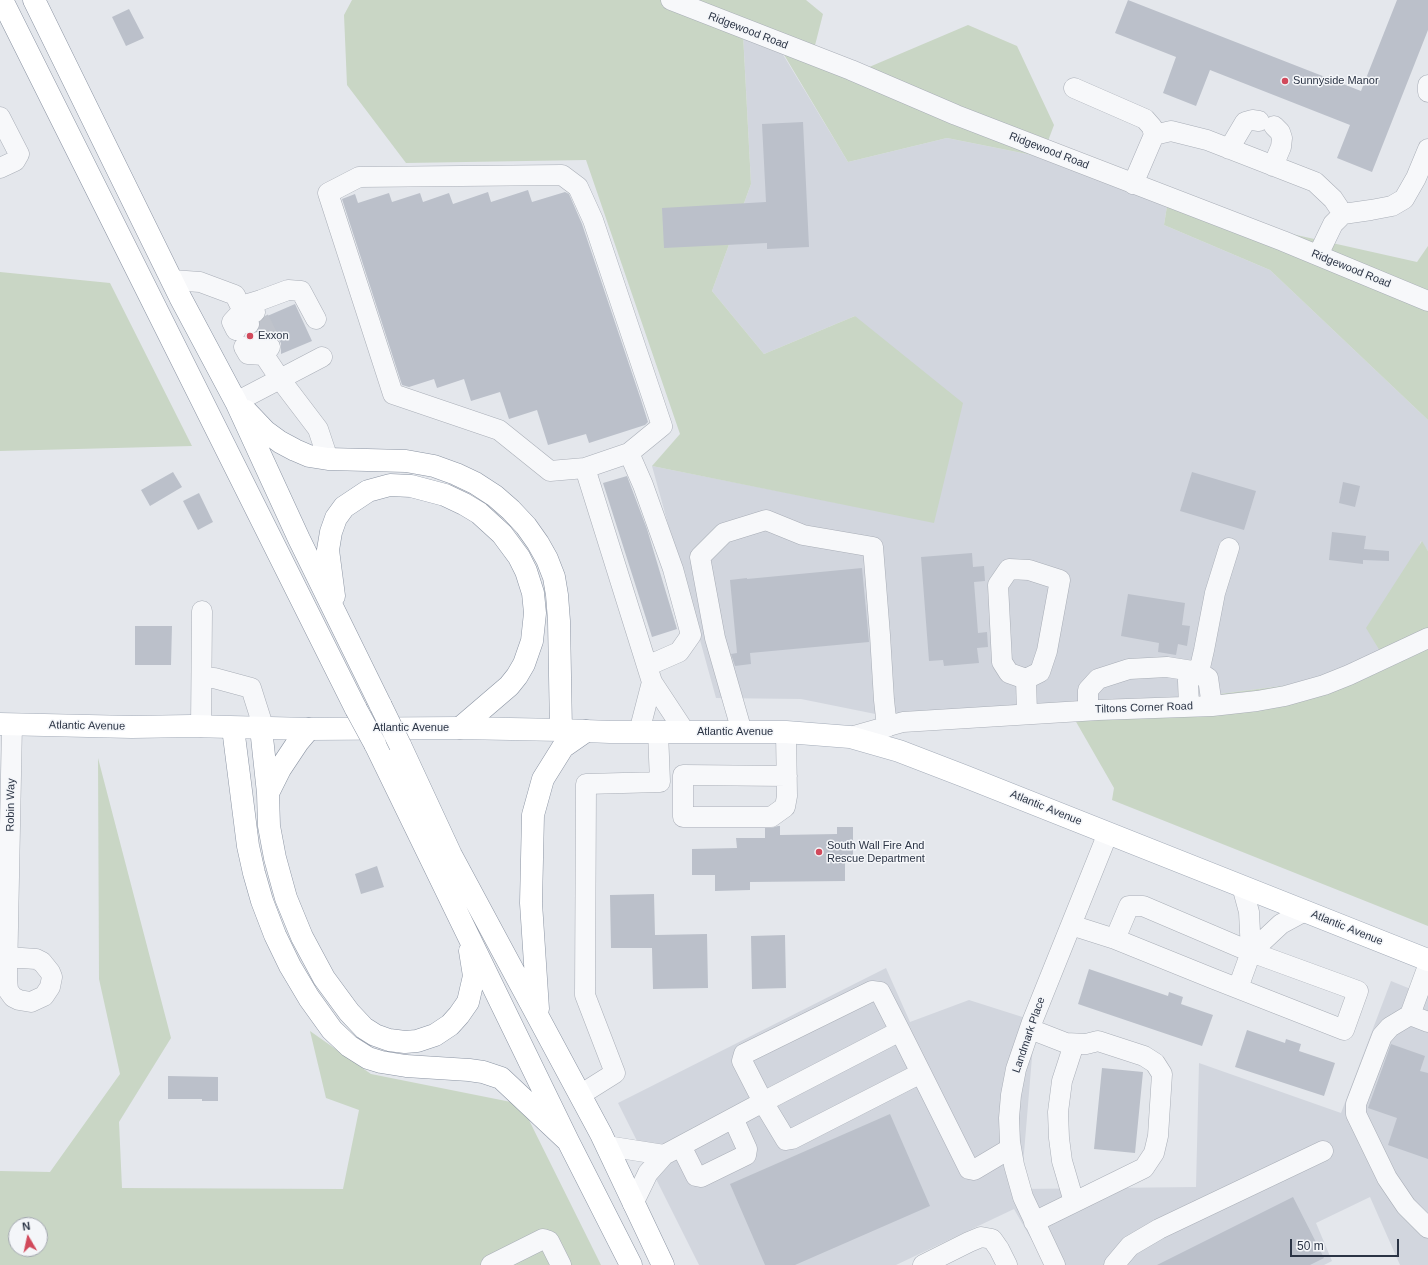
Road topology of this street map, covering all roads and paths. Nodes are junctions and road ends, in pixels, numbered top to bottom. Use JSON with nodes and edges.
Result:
{"nodes":[{"id":1,"x":2,"y":0,"type":"edge"},
{"id":2,"x":34,"y":0,"type":"edge"},
{"id":3,"x":671,"y":0,"type":"edge"},
{"id":4,"x":1428,"y":85,"type":"edge"},
{"id":5,"x":1074,"y":88,"type":"dead end"},
{"id":6,"x":1428,"y":92,"type":"edge"},
{"id":7,"x":0,"y":117,"type":"edge"},
{"id":8,"x":1154,"y":135,"type":"junction"},
{"id":9,"x":1229,"y":149,"type":"junction"},
{"id":10,"x":1428,"y":149,"type":"edge"},
{"id":11,"x":1273,"y":166,"type":"junction"},
{"id":12,"x":0,"y":168,"type":"edge"},
{"id":13,"x":1133,"y":184,"type":"junction"},
{"id":14,"x":1343,"y":214,"type":"junction"},
{"id":15,"x":1318,"y":255,"type":"junction"},
{"id":16,"x":172,"y":280,"type":"junction"},
{"id":17,"x":1428,"y":301,"type":"edge"},
{"id":18,"x":316,"y":319,"type":"dead end"},
{"id":19,"x":259,"y":345,"type":"tunnel mouth"},
{"id":20,"x":322,"y":357,"type":"dead end"},
{"id":21,"x":280,"y":379,"type":"junction"},
{"id":22,"x":236,"y":402,"type":"junction"},
{"id":23,"x":629,"y":453,"type":"junction"},
{"id":24,"x":328,"y":459,"type":"junction"},
{"id":25,"x":585,"y":468,"type":"junction"},
{"id":26,"x":1229,"y":548,"type":"dead end"},
{"id":27,"x":202,"y":611,"type":"dead end"},
{"id":28,"x":336,"y":613,"type":"junction"},
{"id":29,"x":1428,"y":638,"type":"edge"},
{"id":30,"x":1199,"y":672,"type":"junction"},
{"id":31,"x":650,"y":674,"type":"junction"},
{"id":32,"x":202,"y":678,"type":"junction"},
{"id":33,"x":1026,"y":679,"type":"junction"},
{"id":34,"x":1189,"y":706,"type":"junction"},
{"id":35,"x":1212,"y":706,"type":"junction"},
{"id":36,"x":1088,"y":710,"type":"junction"},
{"id":37,"x":1027,"y":714,"type":"junction"},
{"id":38,"x":6,"y":724,"type":"edge"},
{"id":39,"x":887,"y":726,"type":"junction"},
{"id":40,"x":201,"y":727,"type":"junction"},
{"id":41,"x":232,"y":728,"type":"junction"},
{"id":42,"x":262,"y":728,"type":"junction"},
{"id":43,"x":460,"y":728,"type":"junction"},
{"id":44,"x":309,"y":729,"type":"junction"},
{"id":45,"x":561,"y":730,"type":"junction"},
{"id":46,"x":586,"y":731,"type":"junction"},
{"id":47,"x":648,"y":732,"type":"junction"},
{"id":48,"x":685,"y":732,"type":"junction"},
{"id":49,"x":742,"y":732,"type":"junction"},
{"id":50,"x":786,"y":732,"type":"junction"},
{"id":51,"x":850,"y":736,"type":"junction"},
{"id":52,"x":787,"y":776,"type":"junction"},
{"id":53,"x":268,"y":793,"type":"junction"},
{"id":54,"x":1108,"y":833,"type":"junction"},
{"id":55,"x":1242,"y":886,"type":"junction"},
{"id":56,"x":1305,"y":911,"type":"junction"},
{"id":57,"x":1071,"y":925,"type":"junction"},
{"id":58,"x":468,"y":936,"type":"junction"},
{"id":59,"x":1115,"y":939,"type":"junction"},
{"id":60,"x":1251,"y":952,"type":"junction"},
{"id":61,"x":7,"y":957,"type":"dead end"},
{"id":62,"x":1428,"y":960,"type":"edge"},
{"id":63,"x":1428,"y":966,"type":"edge"},
{"id":64,"x":1238,"y":988,"type":"junction"},
{"id":65,"x":538,"y":1016,"type":"junction"},
{"id":66,"x":1419,"y":1019,"type":"edge"},
{"id":67,"x":1030,"y":1029,"type":"junction"},
{"id":68,"x":900,"y":1031,"type":"junction"},
{"id":69,"x":1074,"y":1044,"type":"junction"},
{"id":70,"x":921,"y":1073,"type":"junction"},
{"id":71,"x":580,"y":1095,"type":"junction"},
{"id":72,"x":763,"y":1102,"type":"junction"},
{"id":73,"x":733,"y":1118,"type":"junction"},
{"id":74,"x":568,"y":1141,"type":"junction"},
{"id":75,"x":607,"y":1146,"type":"junction"},
{"id":76,"x":1011,"y":1148,"type":"junction"},
{"id":77,"x":672,"y":1151,"type":"junction"},
{"id":78,"x":1323,"y":1151,"type":"dead end"},
{"id":79,"x":1074,"y":1202,"type":"junction"},
{"id":80,"x":633,"y":1204,"type":"junction"},
{"id":81,"x":1034,"y":1222,"type":"junction"},
{"id":82,"x":1428,"y":1228,"type":"edge"},
{"id":83,"x":491,"y":1265,"type":"edge"},
{"id":84,"x":561,"y":1265,"type":"edge"},
{"id":85,"x":631,"y":1265,"type":"edge"},
{"id":86,"x":663,"y":1265,"type":"edge"},
{"id":87,"x":923,"y":1265,"type":"edge"},
{"id":88,"x":1007,"y":1265,"type":"edge"},
{"id":89,"x":1055,"y":1265,"type":"edge"},
{"id":90,"x":1114,"y":1265,"type":"edge"}],
"edges":[{"from":1,"to":58,"type":"main road","bridge":true},
{"from":2,"to":16,"type":"main road"},
{"from":3,"to":13,"type":"street","name":"Ridgewood Road"},
{"from":4,"to":6,"type":"street"},
{"from":5,"to":8,"type":"street"},
{"from":7,"to":12,"type":"street"},
{"from":8,"to":9,"type":"street"},
{"from":8,"to":13,"type":"street"},
{"from":9,"to":11,"type":"street"},
{"from":9,"to":11,"type":"street"},
{"from":10,"to":14,"type":"street"},
{"from":11,"to":14,"type":"street"},
{"from":13,"to":15,"type":"street","name":"Ridgewood Road"},
{"from":14,"to":15,"type":"street"},
{"from":15,"to":17,"type":"street","name":"Ridgewood Road"},
{"from":16,"to":18,"type":"street"},
{"from":16,"to":22,"type":"main road"},
{"from":19,"to":21,"type":"street"},
{"from":20,"to":21,"type":"street"},
{"from":21,"to":22,"type":"street"},
{"from":21,"to":24,"type":"street"},
{"from":22,"to":24,"type":"main road"},
{"from":22,"to":28,"type":"main road"},
{"from":23,"to":25,"type":"street"},
{"from":23,"to":25,"type":"street"},
{"from":23,"to":31,"type":"street"},
{"from":24,"to":45,"type":"main road"},
{"from":25,"to":31,"type":"street"},
{"from":26,"to":30,"type":"street"},
{"from":27,"to":32,"type":"street"},
{"from":28,"to":43,"type":"main road"},
{"from":28,"to":65,"type":"main road","bridge":true},
{"from":29,"to":35,"type":"street","name":"Tiltons Corner Road"},
{"from":30,"to":34,"type":"street"},
{"from":30,"to":35,"type":"street"},
{"from":30,"to":36,"type":"street"},
{"from":31,"to":47,"type":"street"},
{"from":31,"to":48,"type":"street"},
{"from":32,"to":40,"type":"street"},
{"from":32,"to":42,"type":"street"},
{"from":33,"to":33,"type":"street"},
{"from":33,"to":37,"type":"street"},
{"from":34,"to":35,"type":"street","name":"Tiltons Corner Road"},
{"from":34,"to":36,"type":"street","name":"Tiltons Corner Road"},
{"from":36,"to":37,"type":"street","name":"Tiltons Corner Road"},
{"from":37,"to":39,"type":"street","name":"Tiltons Corner Road"},
{"from":38,"to":40,"type":"main road","name":"Atlantic Avenue"},
{"from":38,"to":61,"type":"street","name":"Robin Way"},
{"from":39,"to":49,"type":"street"},
{"from":39,"to":51,"type":"street","name":"Tiltons Corner Road"},
{"from":40,"to":41,"type":"main road","name":"Atlantic Avenue"},
{"from":41,"to":42,"type":"main road","name":"Atlantic Avenue"},
{"from":41,"to":74,"type":"main road"},
{"from":42,"to":44,"type":"main road","name":"Atlantic Avenue"},
{"from":42,"to":53,"type":"main road"},
{"from":43,"to":44,"type":"main road","name":"Atlantic Avenue"},
{"from":43,"to":45,"type":"main road","name":"Atlantic Avenue"},
{"from":44,"to":53,"type":"main road"},
{"from":45,"to":46,"type":"main road","name":"Atlantic Avenue"},
{"from":46,"to":47,"type":"main road","name":"Atlantic Avenue"},
{"from":46,"to":65,"type":"main road"},
{"from":47,"to":48,"type":"main road","name":"Atlantic Avenue"},
{"from":47,"to":71,"type":"street"},
{"from":48,"to":49,"type":"main road","name":"Atlantic Avenue"},
{"from":49,"to":50,"type":"main road","name":"Atlantic Avenue"},
{"from":50,"to":51,"type":"main road","name":"Atlantic Avenue"},
{"from":50,"to":52,"type":"street"},
{"from":51,"to":54,"type":"main road","name":"Atlantic Avenue"},
{"from":52,"to":52,"type":"street"},
{"from":53,"to":58,"type":"main road"},
{"from":54,"to":55,"type":"main road","name":"Atlantic Avenue"},
{"from":54,"to":57,"type":"street","name":"Landmark Place"},
{"from":55,"to":56,"type":"main road","name":"Atlantic Avenue"},
{"from":55,"to":60,"type":"street"},
{"from":56,"to":60,"type":"street"},
{"from":56,"to":62,"type":"main road","name":"Atlantic Avenue"},
{"from":57,"to":59,"type":"street"},
{"from":57,"to":67,"type":"street","name":"Landmark Place"},
{"from":58,"to":74,"type":"main road"},
{"from":59,"to":60,"type":"street"},
{"from":59,"to":64,"type":"street"},
{"from":60,"to":64,"type":"street"},
{"from":60,"to":64,"type":"street"},
{"from":63,"to":66,"type":"street"},
{"from":65,"to":71,"type":"main road"},
{"from":66,"to":82,"type":"street"},
{"from":67,"to":69,"type":"street"},
{"from":67,"to":76,"type":"street","name":"Landmark Place"},
{"from":68,"to":70,"type":"street"},
{"from":68,"to":72,"type":"street"},
{"from":68,"to":72,"type":"street"},
{"from":69,"to":79,"type":"street"},
{"from":69,"to":79,"type":"street"},
{"from":70,"to":72,"type":"street"},
{"from":70,"to":76,"type":"street"},
{"from":71,"to":75,"type":"main road"},
{"from":72,"to":73,"type":"street"},
{"from":73,"to":77,"type":"street"},
{"from":73,"to":77,"type":"street"},
{"from":74,"to":85,"type":"main road"},
{"from":75,"to":77,"type":"street"},
{"from":75,"to":80,"type":"main road"},
{"from":76,"to":81,"type":"street","name":"Landmark Place"},
{"from":77,"to":80,"type":"street"},
{"from":78,"to":90,"type":"street"},
{"from":79,"to":81,"type":"street"},
{"from":80,"to":86,"type":"main road"},
{"from":81,"to":89,"type":"street","name":"Landmark Place"},
{"from":83,"to":84,"type":"street"},
{"from":87,"to":88,"type":"street"}]}
